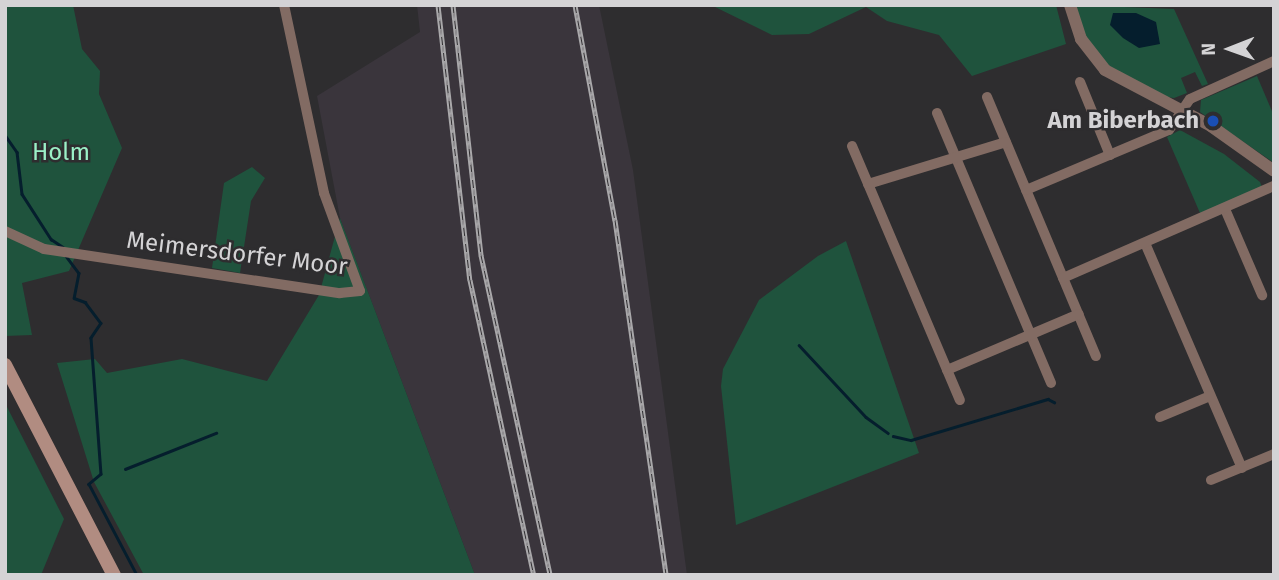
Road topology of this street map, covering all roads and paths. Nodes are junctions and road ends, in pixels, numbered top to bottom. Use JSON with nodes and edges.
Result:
{"nodes":[{"id":1,"x":284,"y":5,"type":"edge"},
{"id":2,"x":1070,"y":5,"type":"edge"},
{"id":3,"x":1274,"y":61,"type":"edge"},
{"id":4,"x":1080,"y":82,"type":"dead end"},
{"id":5,"x":987,"y":97,"type":"dead end"},
{"id":6,"x":1182,"y":112,"type":"junction"},
{"id":7,"x":937,"y":113,"type":"dead end"},
{"id":8,"x":1006,"y":142,"type":"junction"},
{"id":9,"x":852,"y":146,"type":"dead end"},
{"id":10,"x":1110,"y":155,"type":"junction"},
{"id":11,"x":957,"y":160,"type":"junction"},
{"id":12,"x":1274,"y":171,"type":"edge"},
{"id":13,"x":868,"y":184,"type":"junction"},
{"id":14,"x":1274,"y":186,"type":"edge"},
{"id":15,"x":1026,"y":190,"type":"junction"},
{"id":16,"x":1225,"y":209,"type":"junction"},
{"id":17,"x":5,"y":231,"type":"edge"},
{"id":18,"x":1144,"y":243,"type":"junction"},
{"id":19,"x":1063,"y":278,"type":"junction"},
{"id":20,"x":1262,"y":295,"type":"dead end"},
{"id":21,"x":1079,"y":314,"type":"junction"},
{"id":22,"x":1030,"y":335,"type":"junction"},
{"id":23,"x":1096,"y":356,"type":"dead end"},
{"id":24,"x":5,"y":365,"type":"edge"},
{"id":25,"x":947,"y":370,"type":"junction"},
{"id":26,"x":1051,"y":383,"type":"dead end"},
{"id":27,"x":1210,"y":396,"type":"junction"},
{"id":28,"x":960,"y":400,"type":"dead end"},
{"id":29,"x":1160,"y":417,"type":"dead end"},
{"id":30,"x":1274,"y":454,"type":"edge"},
{"id":31,"x":1242,"y":468,"type":"junction"},
{"id":32,"x":1210,"y":480,"type":"dead end"},
{"id":33,"x":114,"y":575,"type":"edge"}],
"edges":[{"from":1,"to":17,"type":"street","name":"Meimersdorfer Moor"},
{"from":2,"to":6,"type":"street"},
{"from":3,"to":6,"type":"street"},
{"from":4,"to":10,"type":"street"},
{"from":5,"to":8,"type":"street"},
{"from":6,"to":10,"type":"street"},
{"from":6,"to":12,"type":"street"},
{"from":7,"to":11,"type":"street"},
{"from":8,"to":11,"type":"street"},
{"from":8,"to":15,"type":"street"},
{"from":9,"to":13,"type":"street"},
{"from":10,"to":15,"type":"street"},
{"from":11,"to":13,"type":"street"},
{"from":11,"to":22,"type":"street"},
{"from":13,"to":25,"type":"street"},
{"from":14,"to":16,"type":"street"},
{"from":15,"to":19,"type":"street"},
{"from":16,"to":18,"type":"street"},
{"from":16,"to":20,"type":"street"},
{"from":18,"to":19,"type":"street"},
{"from":18,"to":27,"type":"street"},
{"from":19,"to":21,"type":"street"},
{"from":21,"to":22,"type":"street"},
{"from":21,"to":23,"type":"street"},
{"from":22,"to":25,"type":"street"},
{"from":22,"to":26,"type":"street"},
{"from":24,"to":33,"type":"main road"},
{"from":25,"to":28,"type":"street"},
{"from":27,"to":29,"type":"street"},
{"from":27,"to":31,"type":"street"},
{"from":30,"to":31,"type":"street"},
{"from":31,"to":32,"type":"street"}]}
